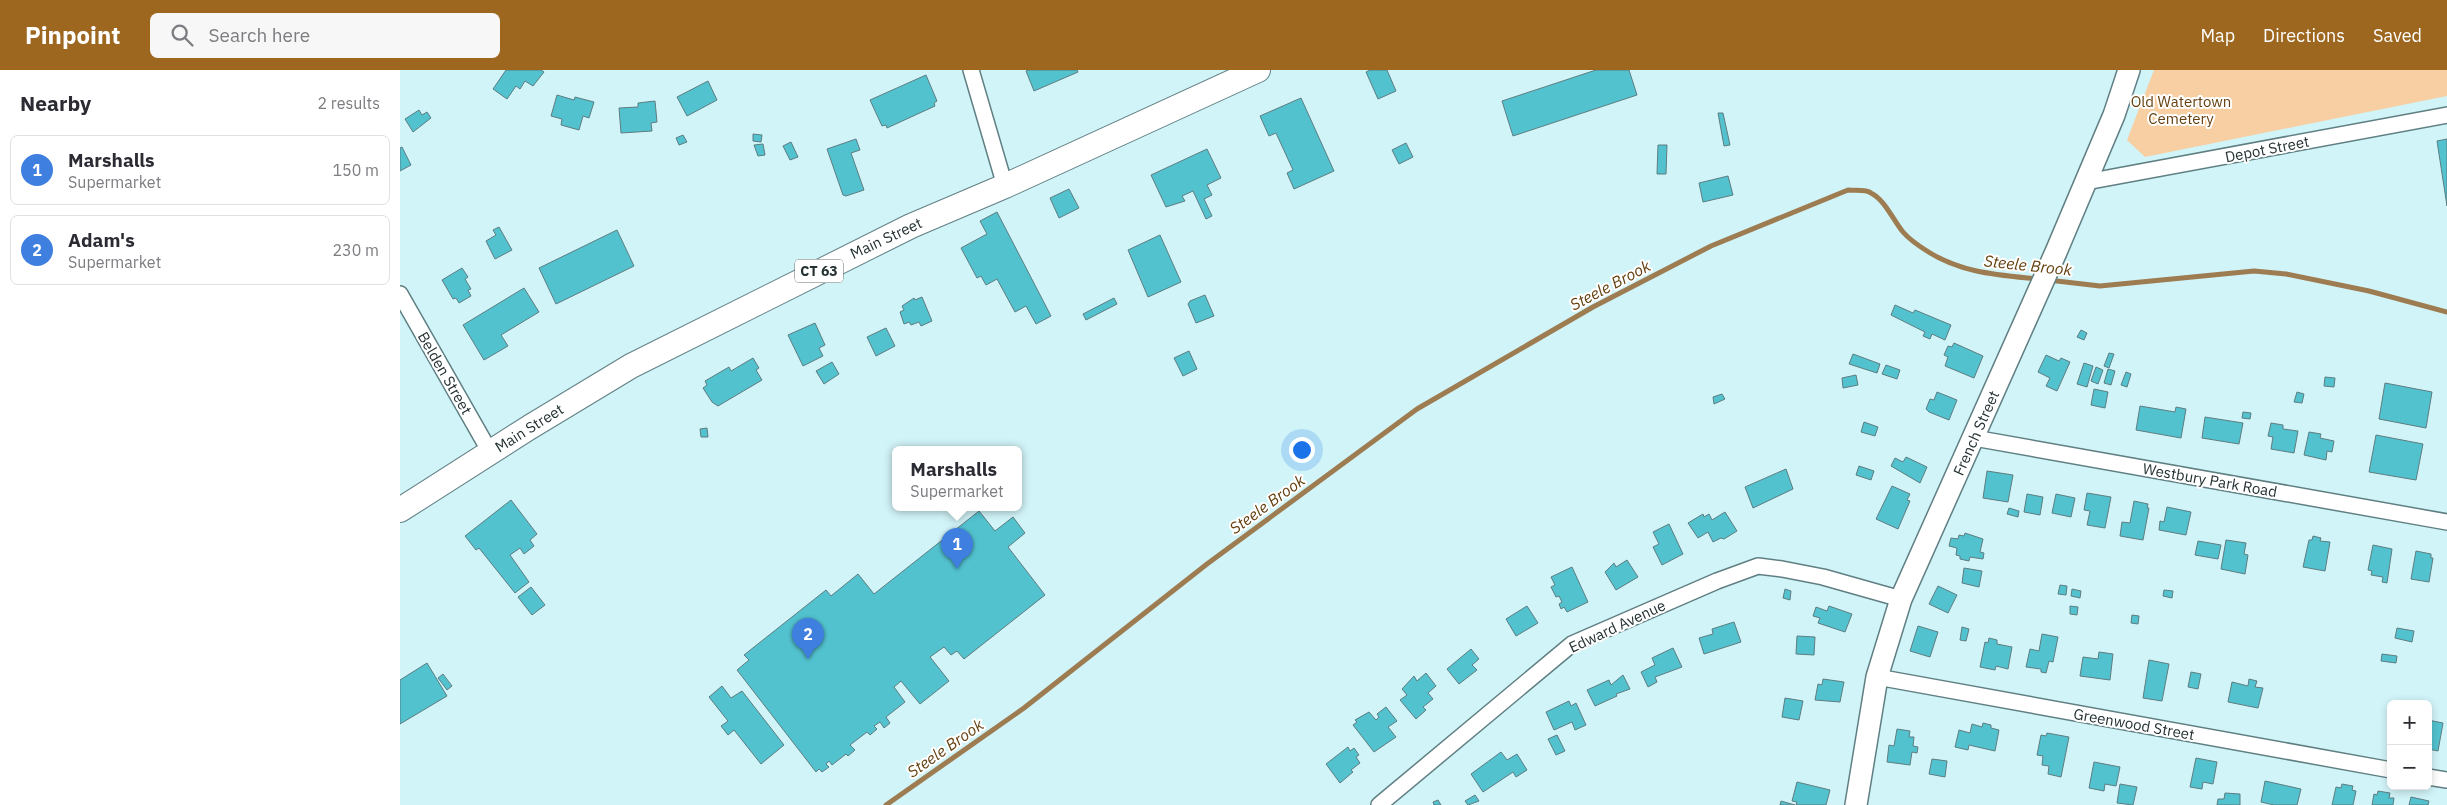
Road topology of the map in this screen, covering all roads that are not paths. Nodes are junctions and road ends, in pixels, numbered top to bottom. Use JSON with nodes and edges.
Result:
{"nodes":[{"id":1,"x":971,"y":70,"type":"edge"},
{"id":2,"x":1258,"y":70,"type":"edge"},
{"id":3,"x":2129,"y":70,"type":"edge"},
{"id":4,"x":2447,"y":115,"type":"edge"},
{"id":5,"x":2086,"y":182,"type":"junction"},
{"id":6,"x":1005,"y":186,"type":"junction"},
{"id":7,"x":400,"y":294,"type":"edge"},
{"id":8,"x":1974,"y":438,"type":"junction"},
{"id":9,"x":490,"y":452,"type":"junction"},
{"id":10,"x":400,"y":510,"type":"edge"},
{"id":11,"x":2447,"y":522,"type":"edge"},
{"id":12,"x":1901,"y":599,"type":"junction"},
{"id":13,"x":1877,"y":678,"type":"junction"},
{"id":14,"x":2387,"y":769,"type":"edge"},
{"id":15,"x":2432,"y":778,"type":"edge"},
{"id":16,"x":2447,"y":780,"type":"edge"},
{"id":17,"x":1379,"y":805,"type":"edge"},
{"id":18,"x":1856,"y":805,"type":"edge"}],
"edges":[{"from":1,"to":6,"type":"street"},
{"from":2,"to":6,"type":"main road","name":"Main Street","number":"CT 63"},
{"from":3,"to":5,"type":"street","name":"French Street"},
{"from":4,"to":5,"type":"street","name":"Depot Street"},
{"from":5,"to":8,"type":"street","name":"French Street"},
{"from":6,"to":9,"type":"main road","name":"Main Street","number":"CT 63"},
{"from":7,"to":9,"type":"street","name":"Belden Street"},
{"from":8,"to":11,"type":"street","name":"Westbury Park Road"},
{"from":8,"to":12,"type":"street","name":"French Street"},
{"from":9,"to":10,"type":"main road","name":"Main Street","number":"CT 63"},
{"from":12,"to":13,"type":"street","name":"French Street"},
{"from":12,"to":17,"type":"street","name":"Edward Avenue"},
{"from":13,"to":14,"type":"street","name":"Greenwood Street"},
{"from":13,"to":18,"type":"street","name":"French Street"},
{"from":15,"to":16,"type":"street"}]}
